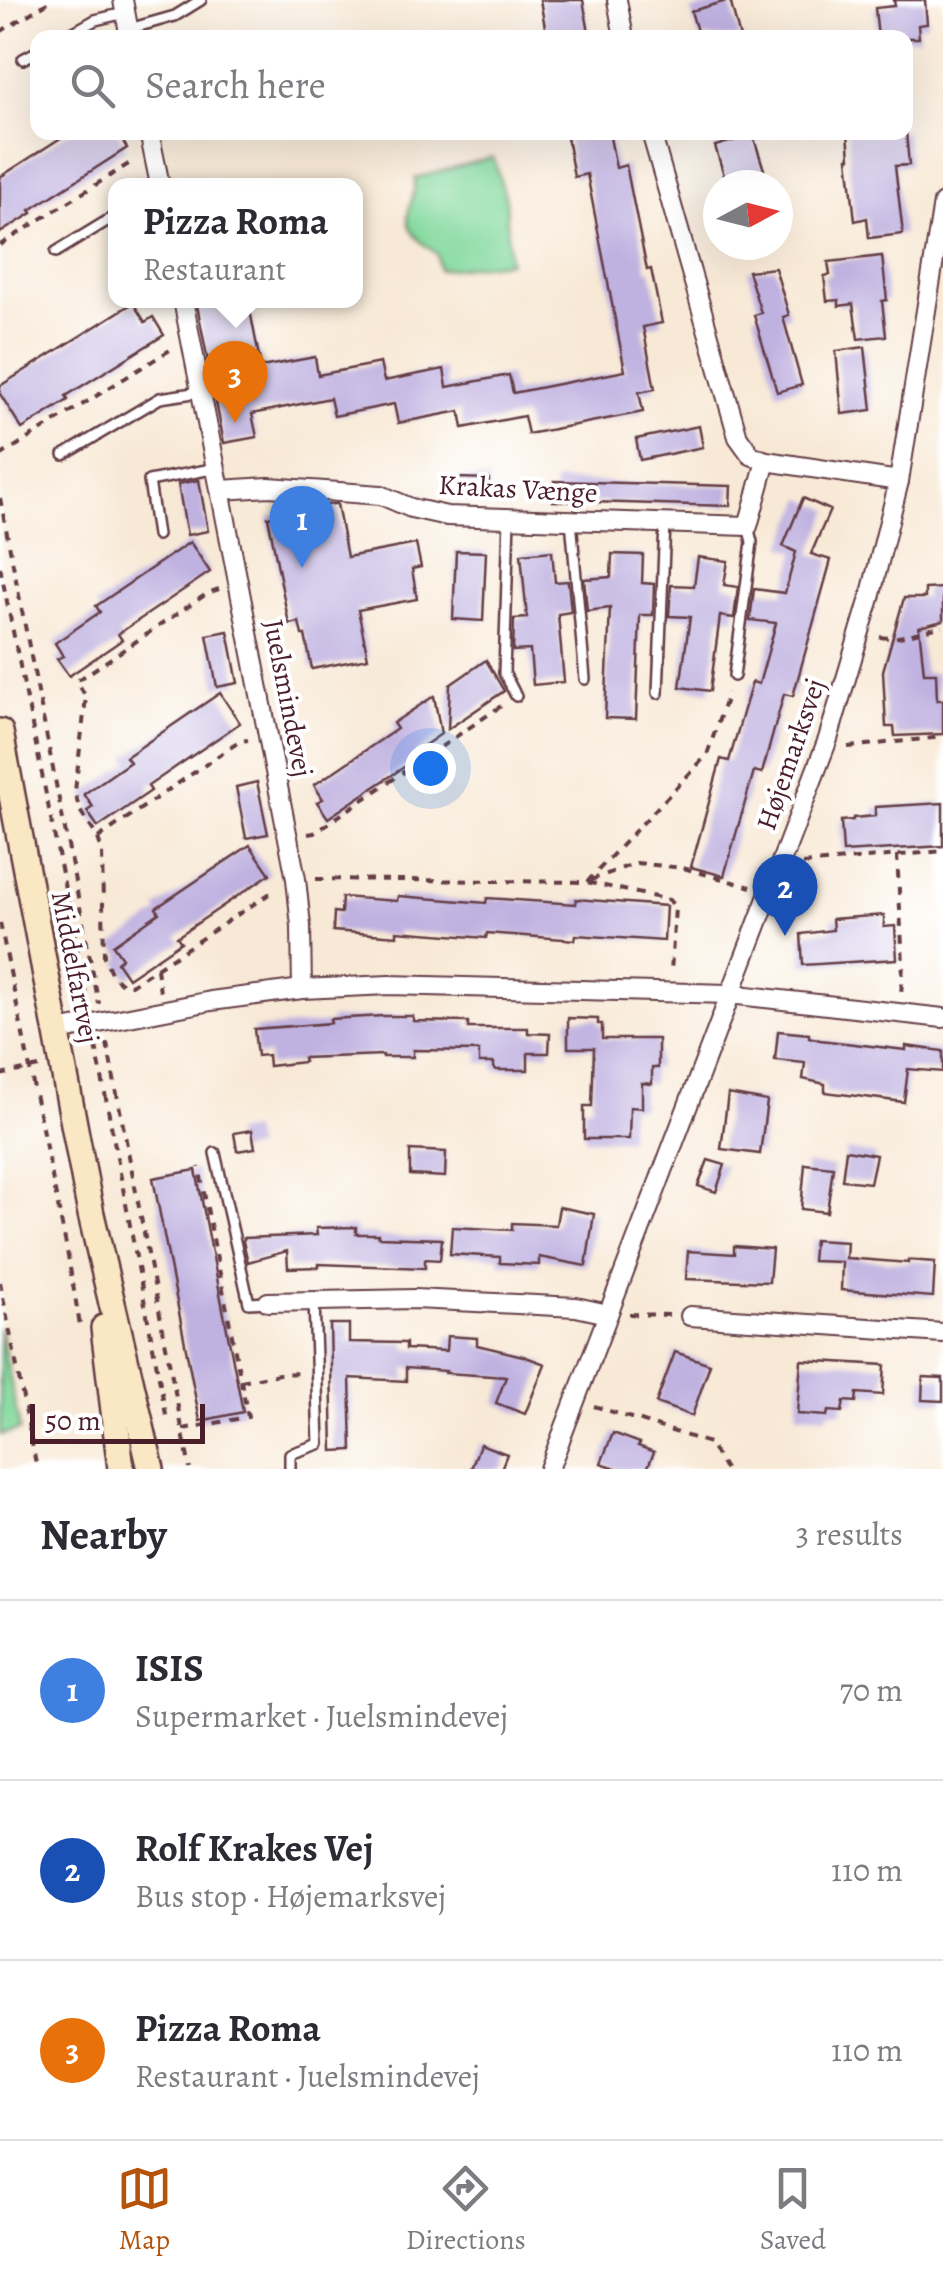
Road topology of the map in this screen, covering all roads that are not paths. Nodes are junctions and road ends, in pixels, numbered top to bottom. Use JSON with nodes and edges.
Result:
{"nodes":[{"id":1,"x":202,"y":0,"type":"edge"},
{"id":2,"x":617,"y":0,"type":"edge"},
{"id":3,"x":127,"y":20,"type":"edge"},
{"id":4,"x":78,"y":30,"type":"edge"},
{"id":5,"x":623,"y":30,"type":"edge"},
{"id":6,"x":30,"y":56,"type":"edge"},
{"id":7,"x":24,"y":59,"type":"dead end"},
{"id":8,"x":653,"y":140,"type":"edge"},
{"id":9,"x":151,"y":142,"type":"edge"},
{"id":10,"x":158,"y":178,"type":"edge"},
{"id":11,"x":943,"y":204,"type":"edge"},
{"id":12,"x":108,"y":220,"type":"edge"},
{"id":13,"x":56,"y":252,"type":"dead end"},
{"id":14,"x":185,"y":308,"type":"edge"},
{"id":15,"x":201,"y":392,"type":"junction"},
{"id":16,"x":64,"y":455,"type":"dead end"},
{"id":17,"x":766,"y":461,"type":"junction"},
{"id":18,"x":217,"y":468,"type":"junction"},
{"id":19,"x":899,"y":481,"type":"junction"},
{"id":20,"x":221,"y":490,"type":"junction"},
{"id":21,"x":510,"y":518,"type":"junction"},
{"id":22,"x":570,"y":520,"type":"junction"},
{"id":23,"x":665,"y":523,"type":"junction"},
{"id":24,"x":748,"y":526,"type":"junction"},
{"id":25,"x":156,"y":535,"type":"dead end"},
{"id":26,"x":734,"y":676,"type":"road end"},
{"id":27,"x":586,"y":679,"type":"dead end"},
{"id":28,"x":658,"y":693,"type":"dead end"},
{"id":29,"x":516,"y":696,"type":"road end"},
{"id":30,"x":0,"y":732,"type":"edge"},
{"id":31,"x":302,"y":990,"type":"junction"},
{"id":32,"x":730,"y":994,"type":"junction"},
{"id":33,"x":943,"y":1018,"type":"edge"},
{"id":34,"x":58,"y":1031,"type":"junction"},
{"id":35,"x":216,"y":1158,"type":"road end"},
{"id":36,"x":91,"y":1214,"type":"junction"},
{"id":37,"x":314,"y":1301,"type":"junction"},
{"id":38,"x":268,"y":1302,"type":"joint"},
{"id":39,"x":608,"y":1314,"type":"junction"},
{"id":40,"x":690,"y":1316,"type":"road end"},
{"id":41,"x":943,"y":1333,"type":"edge"},
{"id":42,"x":121,"y":1469,"type":"edge"},
{"id":43,"x":151,"y":1469,"type":"edge"},
{"id":44,"x":290,"y":1469,"type":"edge"},
{"id":45,"x":549,"y":1469,"type":"edge"}],
"edges":[{"from":1,"to":3,"type":"lane"},
{"from":2,"to":5,"type":"street"},
{"from":3,"to":4,"type":"lane"},
{"from":6,"to":7,"type":"lane"},
{"from":8,"to":17,"type":"street"},
{"from":9,"to":10,"type":"street"},
{"from":11,"to":19,"type":"street","name":"Højemarksvej"},
{"from":12,"to":13,"type":"lane"},
{"from":14,"to":15,"type":"street","name":"Juelsmindevej"},
{"from":15,"to":16,"type":"lane"},
{"from":15,"to":18,"type":"street","name":"Juelsmindevej"},
{"from":17,"to":19,"type":"street"},
{"from":17,"to":24,"type":"street"},
{"from":18,"to":20,"type":"street","name":"Juelsmindevej"},
{"from":18,"to":25,"type":"lane"},
{"from":19,"to":32,"type":"street","name":"Højemarksvej"},
{"from":20,"to":21,"type":"street","name":"Krakas Vænge"},
{"from":20,"to":31,"type":"street","name":"Juelsmindevej"},
{"from":21,"to":22,"type":"street","name":"Krakas Vænge"},
{"from":21,"to":29,"type":"lane"},
{"from":22,"to":23,"type":"street","name":"Krakas Vænge"},
{"from":22,"to":27,"type":"lane"},
{"from":23,"to":24,"type":"street","name":"Krakas Vænge"},
{"from":23,"to":28,"type":"lane"},
{"from":24,"to":26,"type":"lane"},
{"from":30,"to":34,"type":"main road","name":"Middelfartvej"},
{"from":31,"to":32,"type":"street"},
{"from":31,"to":34,"type":"street"},
{"from":32,"to":33,"type":"street"},
{"from":32,"to":39,"type":"street","name":"Højemarksvej"},
{"from":34,"to":36,"type":"main road","name":"Middelfartvej"},
{"from":35,"to":38,"type":"lane"},
{"from":36,"to":42,"type":"main road","name":"Middelfartvej"},
{"from":36,"to":43,"type":"main road","name":"Middelfartvej"},
{"from":37,"to":38,"type":"street"},
{"from":37,"to":39,"type":"street"},
{"from":37,"to":44,"type":"lane"},
{"from":39,"to":45,"type":"street","name":"Højemarksvej"},
{"from":40,"to":41,"type":"street"}]}
